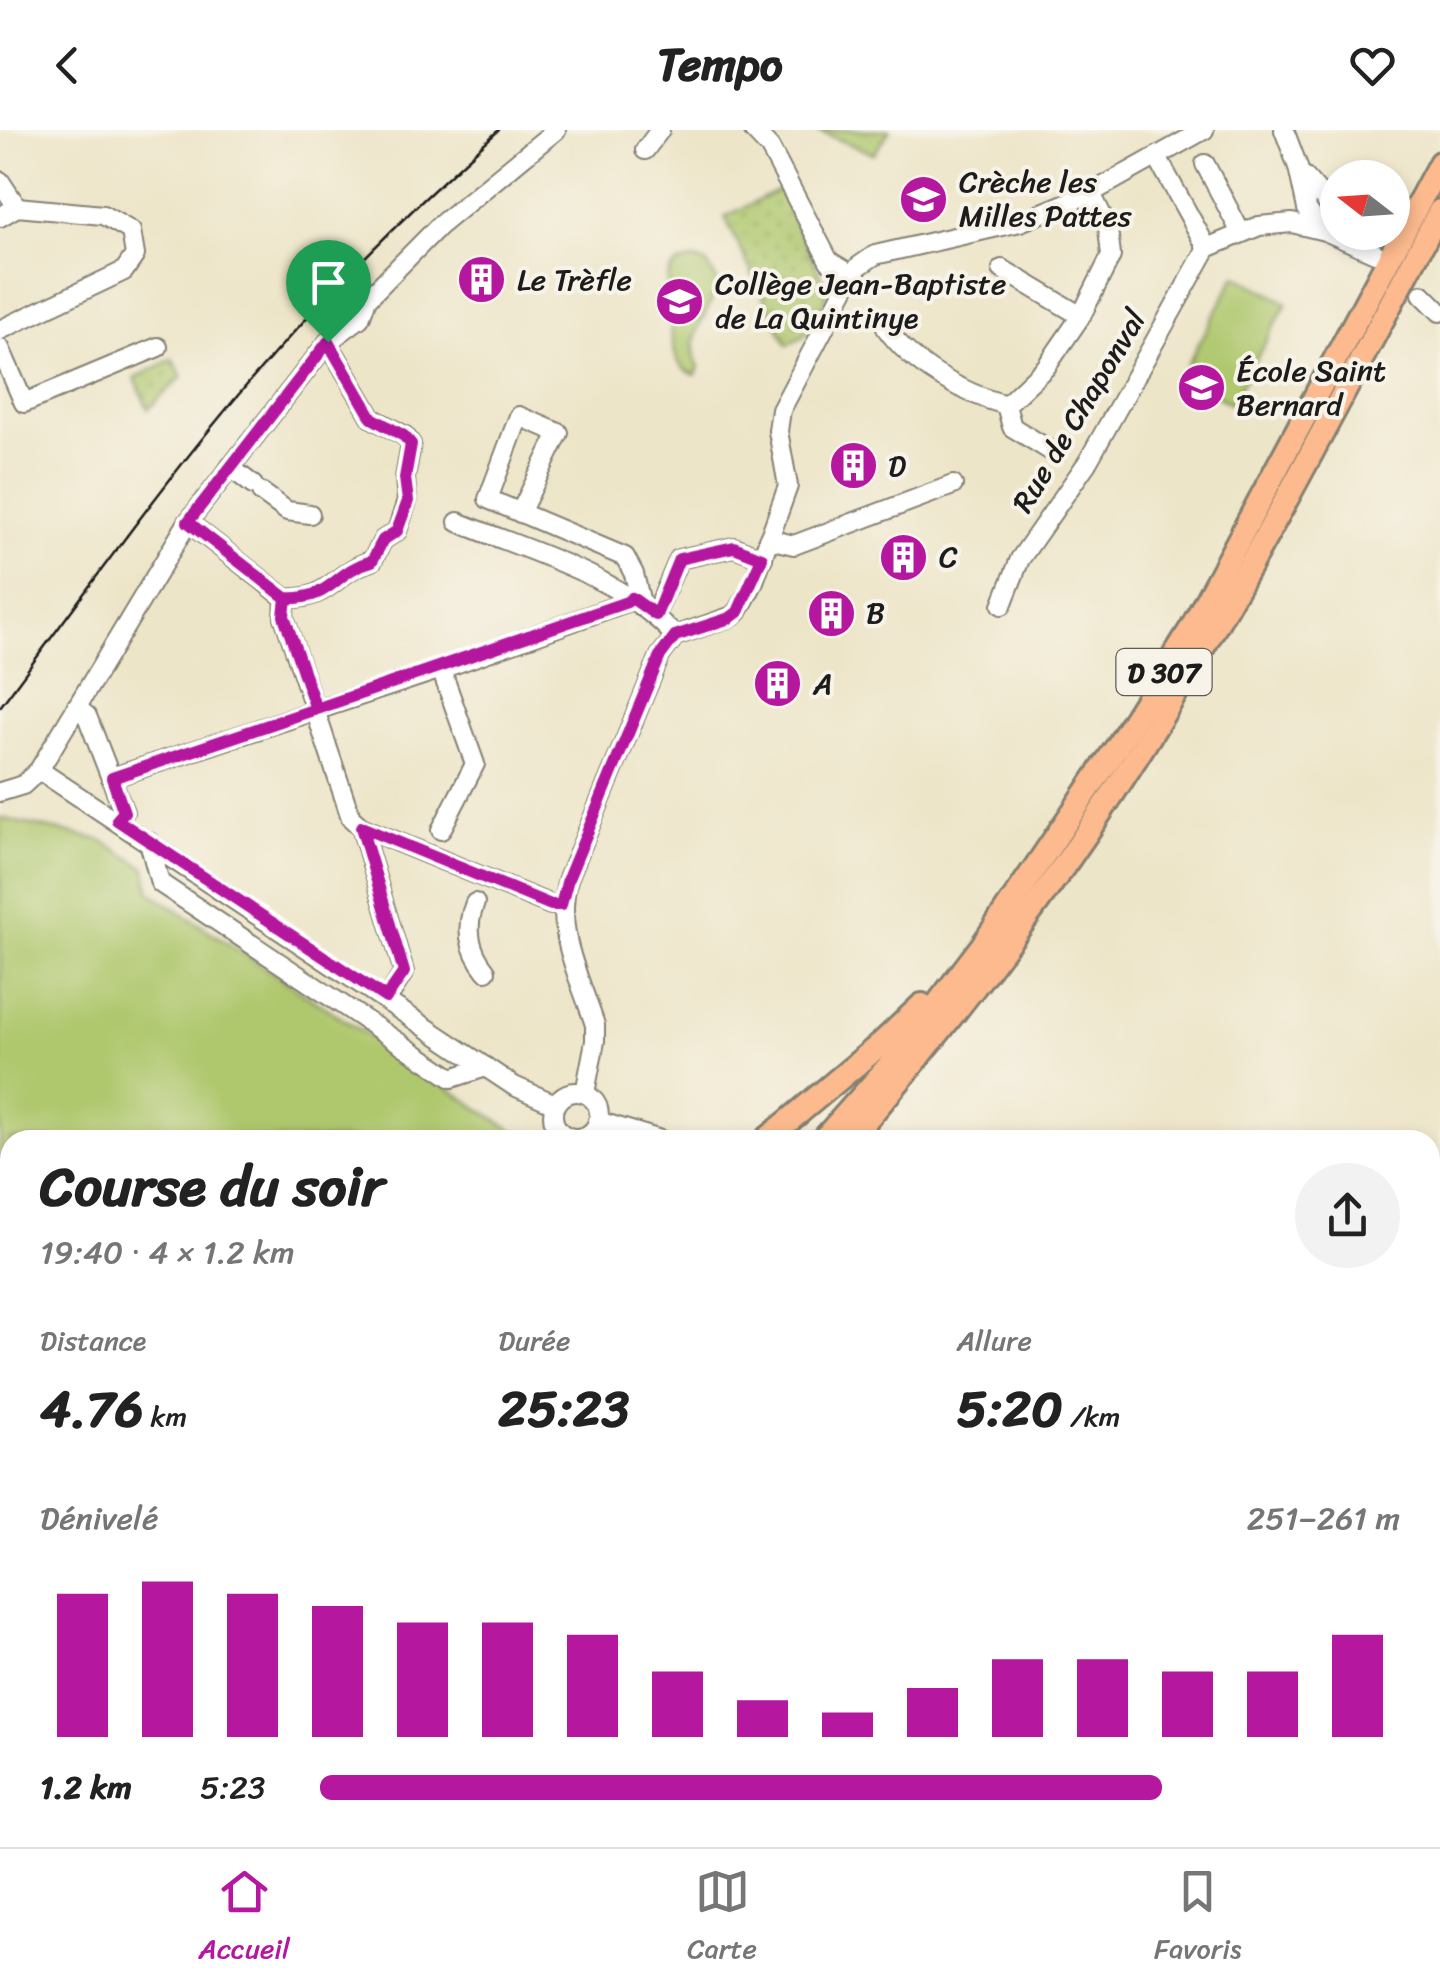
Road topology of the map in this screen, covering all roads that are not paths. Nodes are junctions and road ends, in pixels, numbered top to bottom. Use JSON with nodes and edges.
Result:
{"nodes":[{"id":1,"x":556,"y":130,"type":"edge"},
{"id":2,"x":660,"y":130,"type":"edge"},
{"id":3,"x":753,"y":130,"type":"edge"},
{"id":4,"x":1204,"y":130,"type":"edge"},
{"id":5,"x":1284,"y":130,"type":"edge"},
{"id":6,"x":645,"y":150,"type":"dead end"},
{"id":7,"x":1158,"y":159,"type":"junction"},
{"id":8,"x":1440,"y":163,"type":"edge"},
{"id":9,"x":1205,"y":164,"type":"dead end"},
{"id":10,"x":1298,"y":167,"type":"junction"},
{"id":11,"x":0,"y":180,"type":"edge"},
{"id":12,"x":1091,"y":194,"type":"junction"},
{"id":13,"x":1320,"y":197,"type":"edge"},
{"id":14,"x":18,"y":207,"type":"junction"},
{"id":15,"x":1308,"y":209,"type":"junction"},
{"id":16,"x":1440,"y":211,"type":"edge"},
{"id":17,"x":0,"y":217,"type":"edge"},
{"id":18,"x":1292,"y":223,"type":"junction"},
{"id":19,"x":1320,"y":225,"type":"edge"},
{"id":20,"x":1320,"y":230,"type":"edge"},
{"id":21,"x":1241,"y":233,"type":"junction"},
{"id":22,"x":1207,"y":248,"type":"junction"},
{"id":23,"x":1002,"y":269,"type":"dead end"},
{"id":24,"x":852,"y":275,"type":"junction"},
{"id":25,"x":1422,"y":294,"type":"dead end"},
{"id":26,"x":1440,"y":312,"type":"edge"},
{"id":27,"x":1080,"y":316,"type":"junction"},
{"id":28,"x":886,"y":328,"type":"dead end"},
{"id":29,"x":0,"y":330,"type":"edge"},
{"id":30,"x":328,"y":342,"type":"junction"},
{"id":31,"x":0,"y":348,"type":"edge"},
{"id":32,"x":158,"y":348,"type":"dead end"},
{"id":33,"x":1006,"y":406,"type":"junction"},
{"id":34,"x":1056,"y":454,"type":"dead end"},
{"id":35,"x":230,"y":467,"type":"junction"},
{"id":36,"x":952,"y":485,"type":"dead end"},
{"id":37,"x":520,"y":513,"type":"junction"},
{"id":38,"x":310,"y":514,"type":"dead end"},
{"id":39,"x":188,"y":522,"type":"junction"},
{"id":40,"x":458,"y":522,"type":"dead end"},
{"id":41,"x":765,"y":548,"type":"junction"},
{"id":42,"x":286,"y":598,"type":"junction"},
{"id":43,"x":643,"y":605,"type":"junction"},
{"id":44,"x":1002,"y":605,"type":"dead end"},
{"id":45,"x":675,"y":636,"type":"junction"},
{"id":46,"x":441,"y":668,"type":"junction"},
{"id":47,"x":76,"y":707,"type":"junction"},
{"id":48,"x":316,"y":709,"type":"junction"},
{"id":49,"x":39,"y":770,"type":"junction"},
{"id":50,"x":112,"y":778,"type":"junction"},
{"id":51,"x":0,"y":792,"type":"edge"},
{"id":52,"x":117,"y":820,"type":"junction"},
{"id":53,"x":361,"y":827,"type":"junction"},
{"id":54,"x":149,"y":842,"type":"junction"},
{"id":55,"x":436,"y":843,"type":"junction"},
{"id":56,"x":480,"y":891,"type":"junction"},
{"id":57,"x":561,"y":905,"type":"junction"},
{"id":58,"x":975,"y":954,"type":"junction"},
{"id":59,"x":486,"y":970,"type":"dead end"},
{"id":60,"x":386,"y":998,"type":"junction"},
{"id":61,"x":486,"y":1067,"type":"junction"},
{"id":62,"x":585,"y":1093,"type":"junction"},
{"id":63,"x":555,"y":1104,"type":"junction"},
{"id":64,"x":598,"y":1121,"type":"junction"},
{"id":65,"x":559,"y":1130,"type":"edge"},
{"id":66,"x":592,"y":1130,"type":"edge"},
{"id":67,"x":628,"y":1130,"type":"edge"},
{"id":68,"x":778,"y":1130,"type":"edge"},
{"id":69,"x":833,"y":1130,"type":"edge"},
{"id":70,"x":858,"y":1130,"type":"edge"}],
"edges":[{"from":1,"to":30,"type":"street"},
{"from":2,"to":6,"type":"street"},
{"from":3,"to":24,"type":"street"},
{"from":4,"to":7,"type":"street"},
{"from":5,"to":10,"type":"street"},
{"from":7,"to":12,"type":"street"},
{"from":7,"to":22,"type":"street"},
{"from":8,"to":58,"type":"main road","number":"D 307"},
{"from":9,"to":21,"type":"street"},
{"from":10,"to":13,"type":"street"},
{"from":10,"to":15,"type":"street"},
{"from":11,"to":14,"type":"street"},
{"from":12,"to":24,"type":"street"},
{"from":12,"to":27,"type":"street"},
{"from":14,"to":17,"type":"street"},
{"from":14,"to":29,"type":"street"},
{"from":15,"to":18,"type":"street"},
{"from":15,"to":19,"type":"street"},
{"from":16,"to":70,"type":"main road","number":"D 307"},
{"from":18,"to":20,"type":"street"},
{"from":18,"to":21,"type":"street"},
{"from":21,"to":22,"type":"street"},
{"from":22,"to":44,"type":"street","name":"Rue de Chaponval"},
{"from":23,"to":27,"type":"street"},
{"from":24,"to":41,"type":"street"},
{"from":25,"to":26,"type":"street"},
{"from":27,"to":33,"type":"street"},
{"from":28,"to":33,"type":"street"},
{"from":30,"to":35,"type":"street"},
{"from":30,"to":42,"type":"street"},
{"from":31,"to":32,"type":"street"},
{"from":33,"to":34,"type":"street"},
{"from":35,"to":38,"type":"street"},
{"from":35,"to":39,"type":"street"},
{"from":36,"to":41,"type":"street"},
{"from":37,"to":37,"type":"street"},
{"from":37,"to":43,"type":"street"},
{"from":39,"to":42,"type":"street"},
{"from":39,"to":47,"type":"street"},
{"from":40,"to":43,"type":"street"},
{"from":41,"to":43,"type":"street"},
{"from":41,"to":45,"type":"street"},
{"from":42,"to":48,"type":"street"},
{"from":43,"to":45,"type":"street"},
{"from":43,"to":46,"type":"street"},
{"from":45,"to":57,"type":"street"},
{"from":46,"to":48,"type":"street"},
{"from":46,"to":55,"type":"street"},
{"from":47,"to":49,"type":"street"},
{"from":47,"to":50,"type":"street"},
{"from":48,"to":50,"type":"street"},
{"from":48,"to":53,"type":"street"},
{"from":49,"to":51,"type":"street"},
{"from":49,"to":52,"type":"street"},
{"from":50,"to":52,"type":"street"},
{"from":52,"to":54,"type":"street"},
{"from":53,"to":55,"type":"street"},
{"from":53,"to":60,"type":"street"},
{"from":54,"to":60,"type":"street"},
{"from":54,"to":61,"type":"street"},
{"from":55,"to":56,"type":"street"},
{"from":56,"to":57,"type":"street"},
{"from":56,"to":59,"type":"street"},
{"from":57,"to":62,"type":"street"},
{"from":58,"to":68,"type":"main road"},
{"from":58,"to":69,"type":"main road","number":"D 307"},
{"from":60,"to":61,"type":"street"},
{"from":61,"to":63,"type":"street"},
{"from":62,"to":63,"type":"street"},
{"from":62,"to":64,"type":"street"},
{"from":63,"to":65,"type":"street"},
{"from":64,"to":66,"type":"street"},
{"from":64,"to":67,"type":"street"}]}
